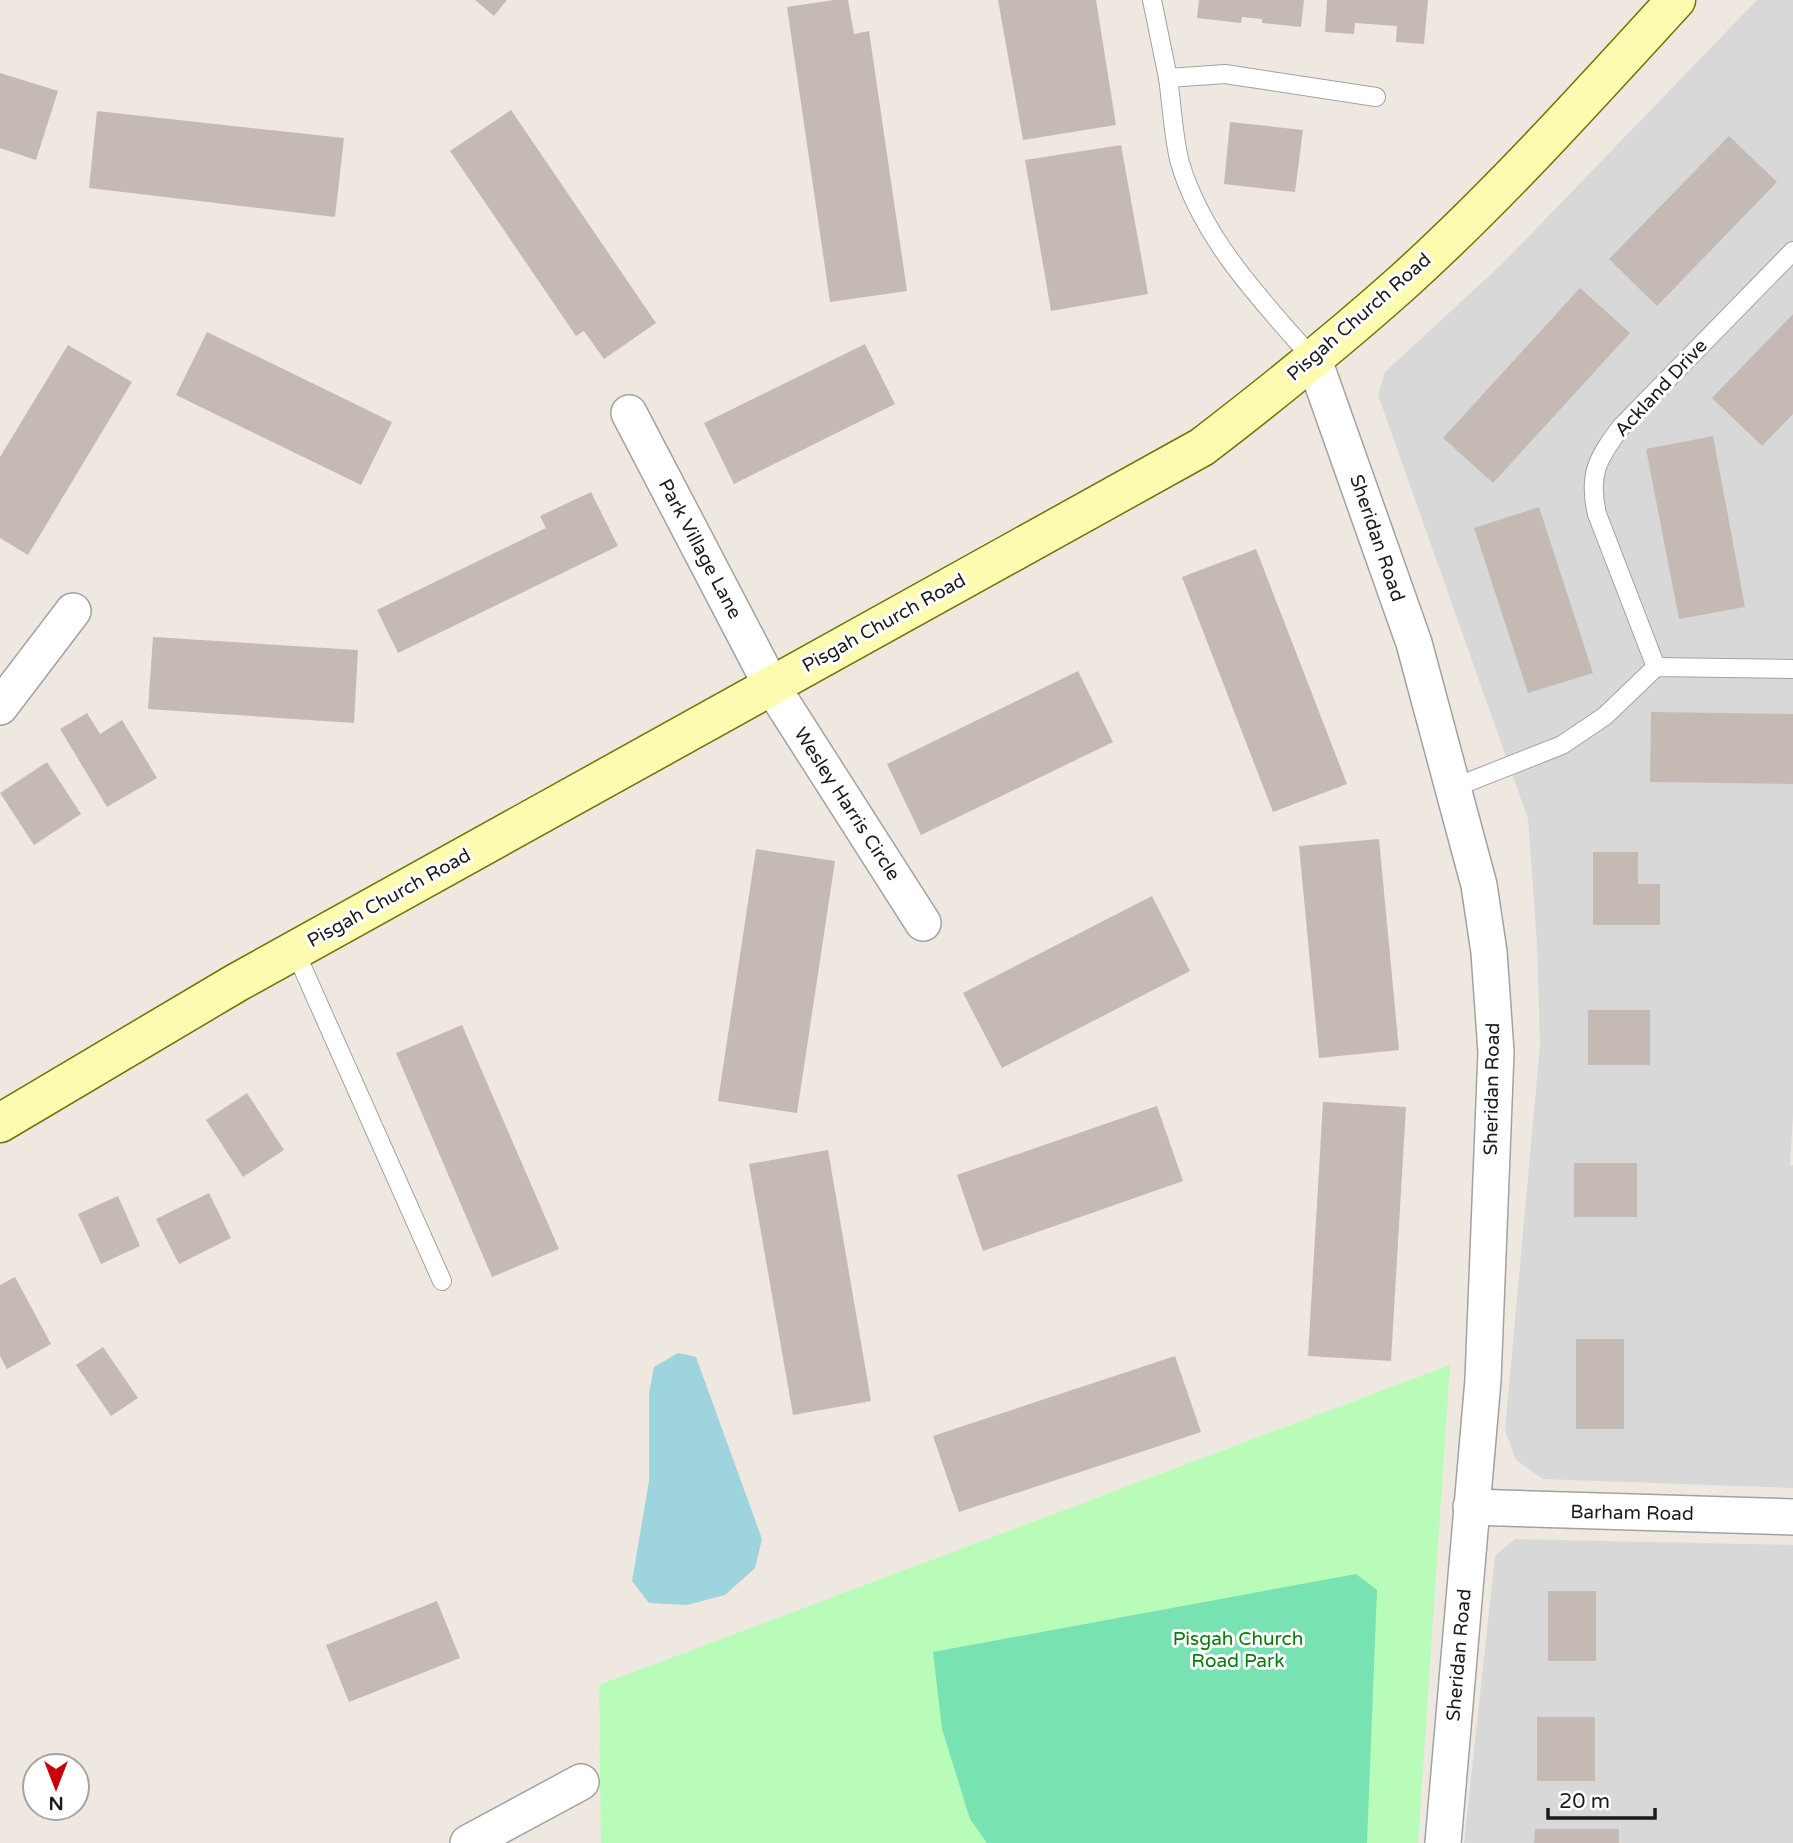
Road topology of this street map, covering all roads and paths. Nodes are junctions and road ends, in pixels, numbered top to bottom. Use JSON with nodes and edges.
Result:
{"nodes":[{"id":1,"x":1152,"y":0,"type":"edge"},
{"id":2,"x":1676,"y":0,"type":"edge"},
{"id":3,"x":1167,"y":78,"type":"junction"},
{"id":4,"x":1376,"y":97,"type":"dead end"},
{"id":5,"x":1793,"y":251,"type":"edge"},
{"id":6,"x":1314,"y":360,"type":"junction"},
{"id":7,"x":629,"y":413,"type":"dead end"},
{"id":8,"x":73,"y":611,"type":"dead end"},
{"id":9,"x":1656,"y":667,"type":"junction"},
{"id":10,"x":1793,"y":669,"type":"edge"},
{"id":11,"x":771,"y":685,"type":"junction"},
{"id":12,"x":0,"y":707,"type":"edge"},
{"id":13,"x":1453,"y":788,"type":"junction"},
{"id":14,"x":923,"y":923,"type":"dead end"},
{"id":15,"x":295,"y":951,"type":"junction"},
{"id":16,"x":0,"y":1123,"type":"edge"},
{"id":17,"x":442,"y":1281,"type":"dead end"},
{"id":18,"x":1471,"y":1507,"type":"junction"},
{"id":19,"x":1793,"y":1517,"type":"edge"},
{"id":20,"x":581,"y":1782,"type":"dead end"},
{"id":21,"x":468,"y":1843,"type":"edge"},
{"id":22,"x":1443,"y":1843,"type":"edge"}],
"edges":[{"from":1,"to":3,"type":"lane"},
{"from":2,"to":6,"type":"main road","name":"Pisgah Church Road"},
{"from":3,"to":4,"type":"lane"},
{"from":3,"to":6,"type":"lane"},
{"from":5,"to":9,"type":"lane","name":"Ackland Drive"},
{"from":6,"to":11,"type":"main road","name":"Pisgah Church Road"},
{"from":6,"to":13,"type":"street","name":"Sheridan Road"},
{"from":7,"to":11,"type":"street","name":"Park Village Lane"},
{"from":8,"to":12,"type":"street"},
{"from":9,"to":10,"type":"lane"},
{"from":9,"to":13,"type":"lane"},
{"from":11,"to":14,"type":"street","name":"Wesley Harris Circle"},
{"from":11,"to":15,"type":"main road","name":"Pisgah Church Road"},
{"from":13,"to":18,"type":"street","name":"Sheridan Road"},
{"from":15,"to":16,"type":"main road","name":"Pisgah Church Road"},
{"from":15,"to":17,"type":"lane"},
{"from":18,"to":19,"type":"street","name":"Barham Road"},
{"from":18,"to":22,"type":"street","name":"Sheridan Road"},
{"from":20,"to":21,"type":"street"}]}
